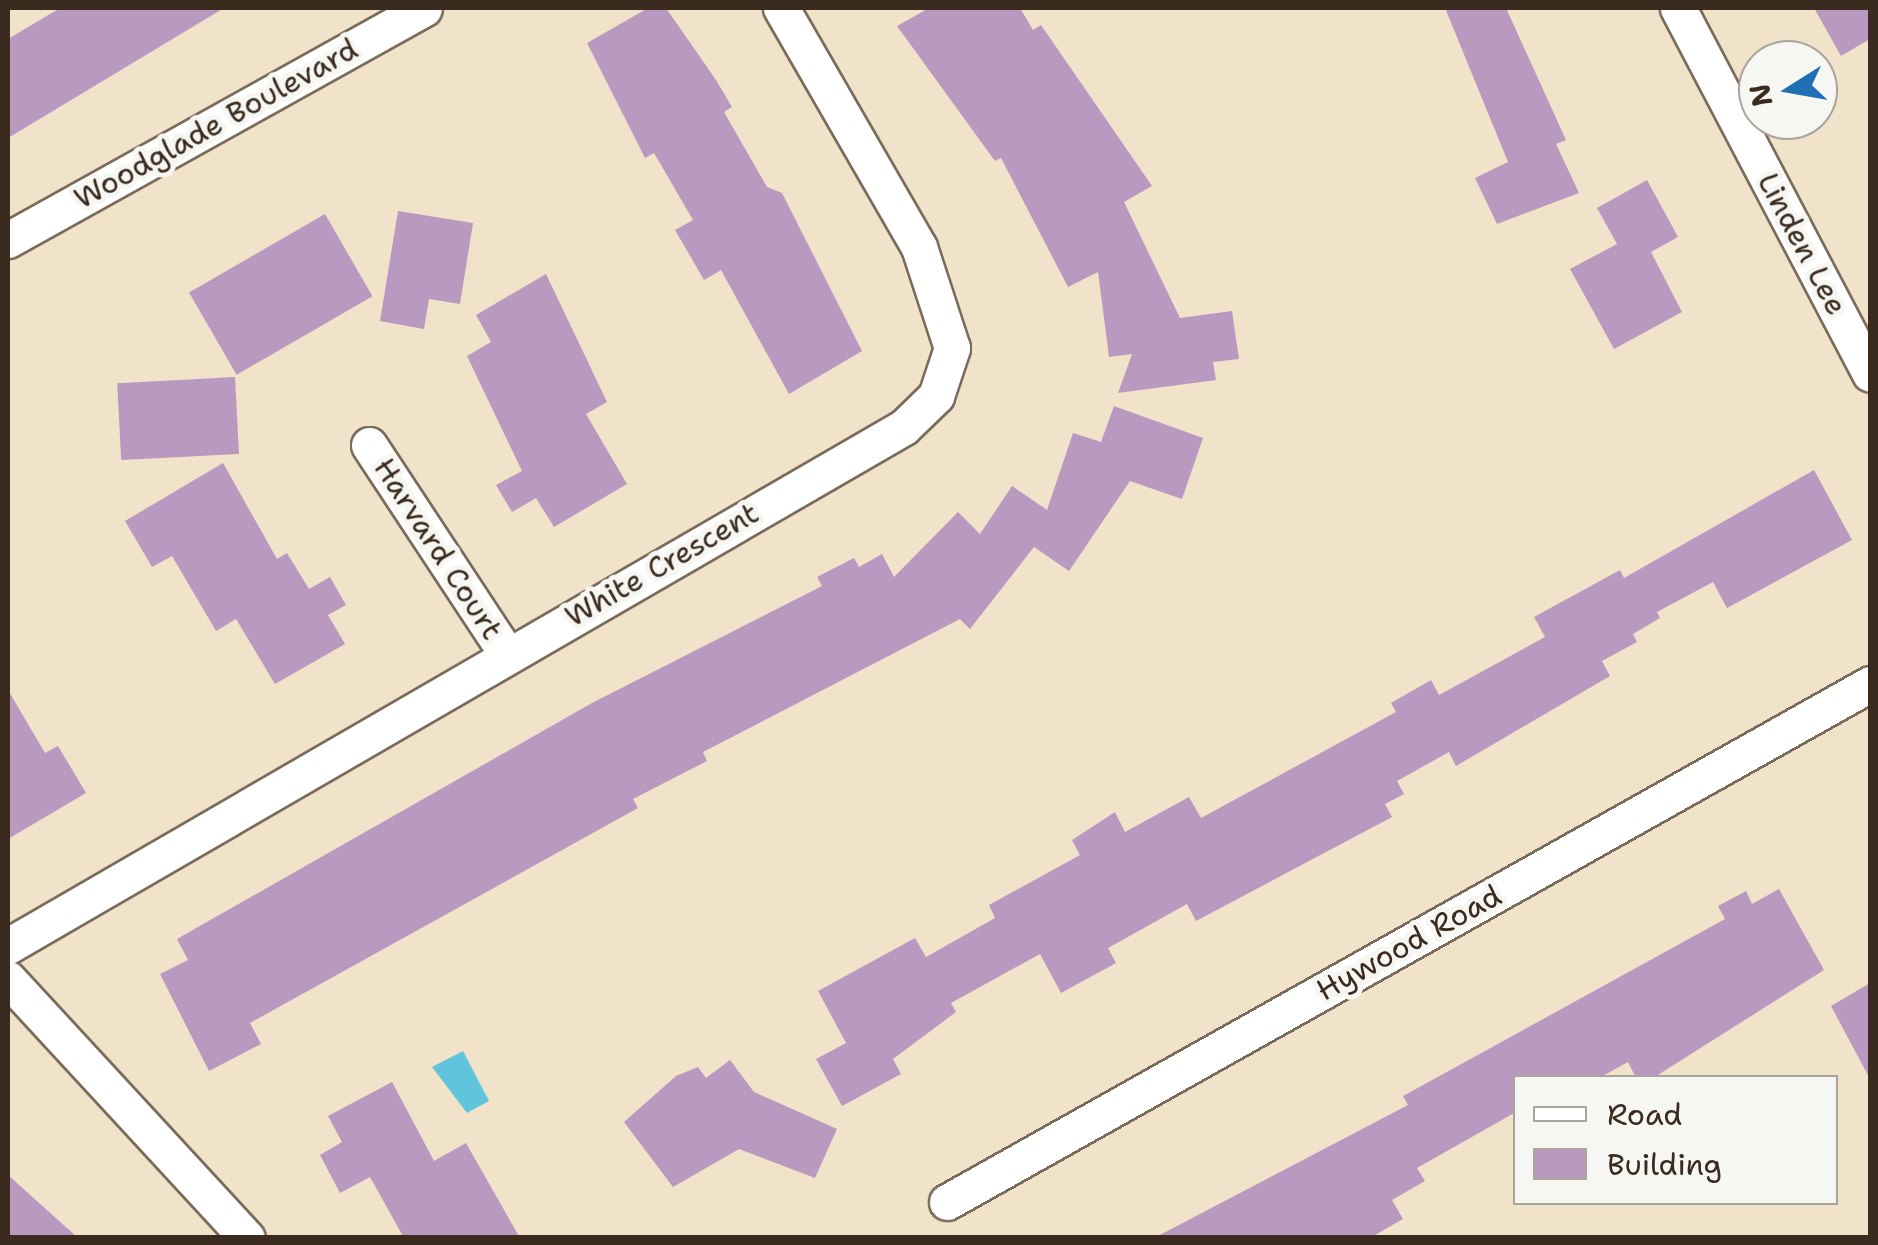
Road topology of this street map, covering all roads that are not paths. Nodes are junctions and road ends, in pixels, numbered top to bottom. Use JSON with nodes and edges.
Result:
{"nodes":[{"id":1,"x":424,"y":8,"type":"edge"},
{"id":2,"x":781,"y":8,"type":"edge"},
{"id":3,"x":1678,"y":8,"type":"edge"},
{"id":4,"x":8,"y":240,"type":"edge"},
{"id":5,"x":1870,"y":374,"type":"edge"},
{"id":6,"x":369,"y":445,"type":"dead end"},
{"id":7,"x":506,"y":653,"type":"junction"},
{"id":8,"x":1870,"y":684,"type":"edge"},
{"id":9,"x":8,"y":946,"type":"edge"},
{"id":10,"x":8,"y":979,"type":"edge"},
{"id":11,"x":947,"y":1202,"type":"dead end"},
{"id":12,"x":248,"y":1238,"type":"edge"}],
"edges":[{"from":1,"to":4,"type":"street","name":"Woodglade Boulevard"},
{"from":2,"to":7,"type":"street","name":"White Crescent"},
{"from":3,"to":5,"type":"street","name":"Linden Lee"},
{"from":6,"to":7,"type":"street","name":"Harvard Court"},
{"from":7,"to":9,"type":"street","name":"White Crescent"},
{"from":8,"to":11,"type":"street","name":"Hywood Road"},
{"from":10,"to":12,"type":"street"}]}
